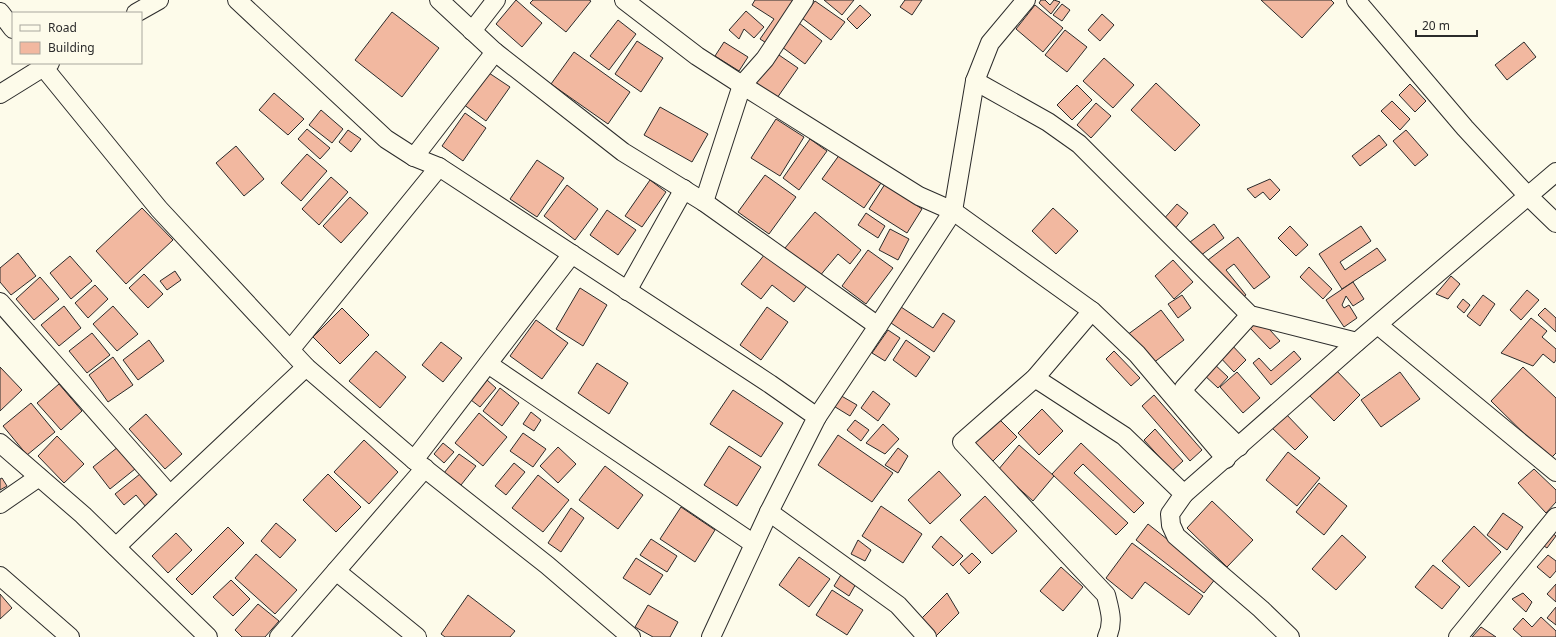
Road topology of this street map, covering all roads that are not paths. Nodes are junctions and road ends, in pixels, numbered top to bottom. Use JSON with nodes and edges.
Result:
{"nodes":[{"id":1,"x":159,"y":0,"type":"edge"},
{"id":2,"x":237,"y":0,"type":"edge"},
{"id":3,"x":439,"y":0,"type":"edge"},
{"id":4,"x":496,"y":0,"type":"edge"},
{"id":5,"x":624,"y":0,"type":"edge"},
{"id":6,"x":804,"y":0,"type":"edge"},
{"id":7,"x":1026,"y":0,"type":"edge"},
{"id":8,"x":1356,"y":0,"type":"edge"},
{"id":9,"x":0,"y":12,"type":"edge"},
{"id":10,"x":138,"y":12,"type":"edge"},
{"id":11,"x":12,"y":28,"type":"edge"},
{"id":12,"x":472,"y":31,"type":"junction"},
{"id":13,"x":495,"y":52,"type":"junction"},
{"id":14,"x":44,"y":64,"type":"edge"},
{"id":15,"x":975,"y":81,"type":"junction"},
{"id":16,"x":742,"y":85,"type":"junction"},
{"id":17,"x":0,"y":94,"type":"edge"},
{"id":18,"x":414,"y":157,"type":"junction"},
{"id":19,"x":439,"y":166,"type":"junction"},
{"id":20,"x":1556,"y":172,"type":"edge"},
{"id":21,"x":684,"y":189,"type":"junction"},
{"id":22,"x":1527,"y":195,"type":"junction"},
{"id":23,"x":704,"y":202,"type":"junction"},
{"id":24,"x":953,"y":211,"type":"junction"},
{"id":25,"x":1556,"y":223,"type":"edge"},
{"id":26,"x":572,"y":254,"type":"junction"},
{"id":27,"x":627,"y":291,"type":"junction"},
{"id":28,"x":0,"y":302,"type":"edge"},
{"id":29,"x":1092,"y":311,"type":"junction"},
{"id":30,"x":1250,"y":315,"type":"junction"},
{"id":31,"x":1378,"y":325,"type":"junction"},
{"id":32,"x":878,"y":326,"type":"junction"},
{"id":33,"x":1358,"y":342,"type":"junction"},
{"id":34,"x":290,"y":350,"type":"junction"},
{"id":35,"x":488,"y":364,"type":"junction"},
{"id":36,"x":306,"y":367,"type":"junction"},
{"id":37,"x":1035,"y":378,"type":"junction"},
{"id":38,"x":817,"y":416,"type":"junction"},
{"id":39,"x":0,"y":443,"type":"edge"},
{"id":40,"x":1239,"y":447,"type":"junction"},
{"id":41,"x":1226,"y":459,"type":"junction"},
{"id":42,"x":419,"y":464,"type":"junction"},
{"id":43,"x":1556,"y":472,"type":"edge"},
{"id":44,"x":39,"y":477,"type":"junction"},
{"id":45,"x":1184,"y":494,"type":"junction"},
{"id":46,"x":170,"y":495,"type":"junction"},
{"id":47,"x":0,"y":504,"type":"edge"},
{"id":48,"x":769,"y":512,"type":"junction"},
{"id":49,"x":1556,"y":517,"type":"edge"},
{"id":50,"x":754,"y":544,"type":"junction"},
{"id":51,"x":116,"y":547,"type":"junction"},
{"id":52,"x":336,"y":571,"type":"junction"},
{"id":53,"x":0,"y":576,"type":"edge"},
{"id":54,"x":70,"y":637,"type":"edge"},
{"id":55,"x":208,"y":637,"type":"edge"},
{"id":56,"x":279,"y":637,"type":"edge"},
{"id":57,"x":417,"y":637,"type":"edge"},
{"id":58,"x":631,"y":637,"type":"edge"},
{"id":59,"x":711,"y":637,"type":"edge"},
{"id":60,"x":927,"y":637,"type":"edge"},
{"id":61,"x":1106,"y":637,"type":"edge"},
{"id":62,"x":1290,"y":637,"type":"edge"},
{"id":63,"x":1458,"y":637,"type":"edge"}],
"edges":[{"from":1,"to":10,"type":"street"},
{"from":2,"to":18,"type":"street"},
{"from":3,"to":12,"type":"street"},
{"from":4,"to":12,"type":"street"},
{"from":5,"to":16,"type":"street"},
{"from":6,"to":16,"type":"street"},
{"from":7,"to":15,"type":"street"},
{"from":8,"to":22,"type":"street"},
{"from":9,"to":11,"type":"street"},
{"from":12,"to":13,"type":"street"},
{"from":13,"to":18,"type":"street"},
{"from":13,"to":21,"type":"street"},
{"from":14,"to":17,"type":"street"},
{"from":14,"to":34,"type":"street"},
{"from":15,"to":24,"type":"street"},
{"from":15,"to":30,"type":"street"},
{"from":16,"to":23,"type":"street"},
{"from":16,"to":24,"type":"street"},
{"from":18,"to":19,"type":"street"},
{"from":19,"to":26,"type":"street"},
{"from":19,"to":34,"type":"street"},
{"from":20,"to":22,"type":"street"},
{"from":21,"to":23,"type":"street"},
{"from":21,"to":27,"type":"street"},
{"from":22,"to":25,"type":"street"},
{"from":22,"to":31,"type":"street"},
{"from":23,"to":32,"type":"street"},
{"from":24,"to":29,"type":"street"},
{"from":24,"to":32,"type":"street"},
{"from":26,"to":27,"type":"street"},
{"from":26,"to":35,"type":"street"},
{"from":27,"to":38,"type":"street"},
{"from":28,"to":46,"type":"street"},
{"from":29,"to":37,"type":"street"},
{"from":29,"to":41,"type":"street"},
{"from":30,"to":33,"type":"street"},
{"from":30,"to":40,"type":"street"},
{"from":31,"to":33,"type":"street"},
{"from":31,"to":43,"type":"street"},
{"from":32,"to":38,"type":"street"},
{"from":33,"to":40,"type":"street"},
{"from":34,"to":36,"type":"street"},
{"from":35,"to":42,"type":"street"},
{"from":35,"to":50,"type":"street"},
{"from":36,"to":42,"type":"street"},
{"from":36,"to":46,"type":"street"},
{"from":37,"to":45,"type":"street"},
{"from":37,"to":61,"type":"street"},
{"from":38,"to":48,"type":"street"},
{"from":39,"to":44,"type":"street"},
{"from":40,"to":41,"type":"street"},
{"from":41,"to":45,"type":"street"},
{"from":42,"to":52,"type":"street"},
{"from":42,"to":58,"type":"street"},
{"from":44,"to":47,"type":"street"},
{"from":44,"to":51,"type":"street"},
{"from":45,"to":62,"type":"street"},
{"from":46,"to":51,"type":"street"},
{"from":48,"to":50,"type":"street"},
{"from":48,"to":60,"type":"street"},
{"from":49,"to":63,"type":"street"},
{"from":50,"to":59,"type":"street"},
{"from":51,"to":55,"type":"street"},
{"from":52,"to":56,"type":"street"},
{"from":52,"to":57,"type":"street"},
{"from":53,"to":54,"type":"street"}]}
